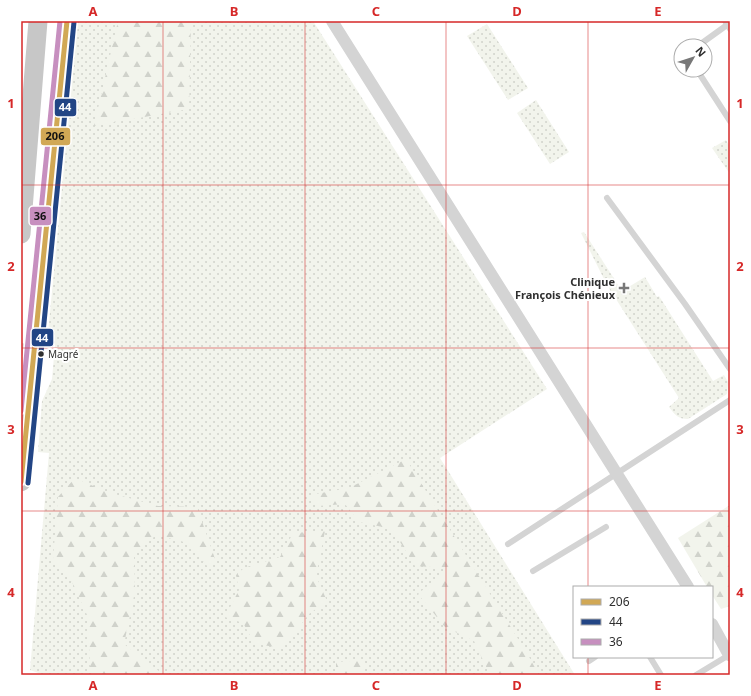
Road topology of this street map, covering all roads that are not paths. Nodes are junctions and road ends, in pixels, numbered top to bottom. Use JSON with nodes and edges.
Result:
{"nodes":[{"id":1,"x":38,"y":21,"type":"edge"},
{"id":2,"x":67,"y":21,"type":"edge"},
{"id":3,"x":332,"y":21,"type":"edge"},
{"id":4,"x":727,"y":25,"type":"edge"},
{"id":5,"x":709,"y":38,"type":"edge"},
{"id":6,"x":702,"y":78,"type":"edge"},
{"id":7,"x":730,"y":121,"type":"edge"},
{"id":8,"x":607,"y":198,"type":"dead end"},
{"id":9,"x":21,"y":234,"type":"edge"},
{"id":10,"x":27,"y":362,"type":"edge"},
{"id":11,"x":730,"y":369,"type":"edge"},
{"id":12,"x":730,"y":400,"type":"edge"},
{"id":13,"x":618,"y":474,"type":"junction"},
{"id":14,"x":21,"y":482,"type":"edge"},
{"id":15,"x":606,"y":527,"type":"dead end"},
{"id":16,"x":508,"y":544,"type":"dead end"},
{"id":17,"x":533,"y":571,"type":"dead end"},
{"id":18,"x":687,"y":586,"type":"edge"},
{"id":19,"x":713,"y":626,"type":"edge"},
{"id":20,"x":730,"y":654,"type":"edge"},
{"id":21,"x":594,"y":658,"type":"edge"},
{"id":22,"x":651,"y":658,"type":"edge"},
{"id":23,"x":589,"y":661,"type":"dead end"},
{"id":24,"x":661,"y":675,"type":"edge"},
{"id":25,"x":696,"y":675,"type":"edge"}],
"edges":[{"from":1,"to":9,"type":"main road"},
{"from":2,"to":10,"type":"main road"},
{"from":3,"to":13,"type":"street"},
{"from":4,"to":5,"type":"lane"},
{"from":6,"to":7,"type":"lane"},
{"from":8,"to":11,"type":"lane"},
{"from":10,"to":14,"type":"main road"},
{"from":12,"to":13,"type":"lane"},
{"from":13,"to":16,"type":"lane"},
{"from":13,"to":18,"type":"street"},
{"from":15,"to":17,"type":"lane"},
{"from":19,"to":20,"type":"street"},
{"from":20,"to":25,"type":"lane"},
{"from":21,"to":23,"type":"lane"},
{"from":22,"to":24,"type":"lane"}]}
